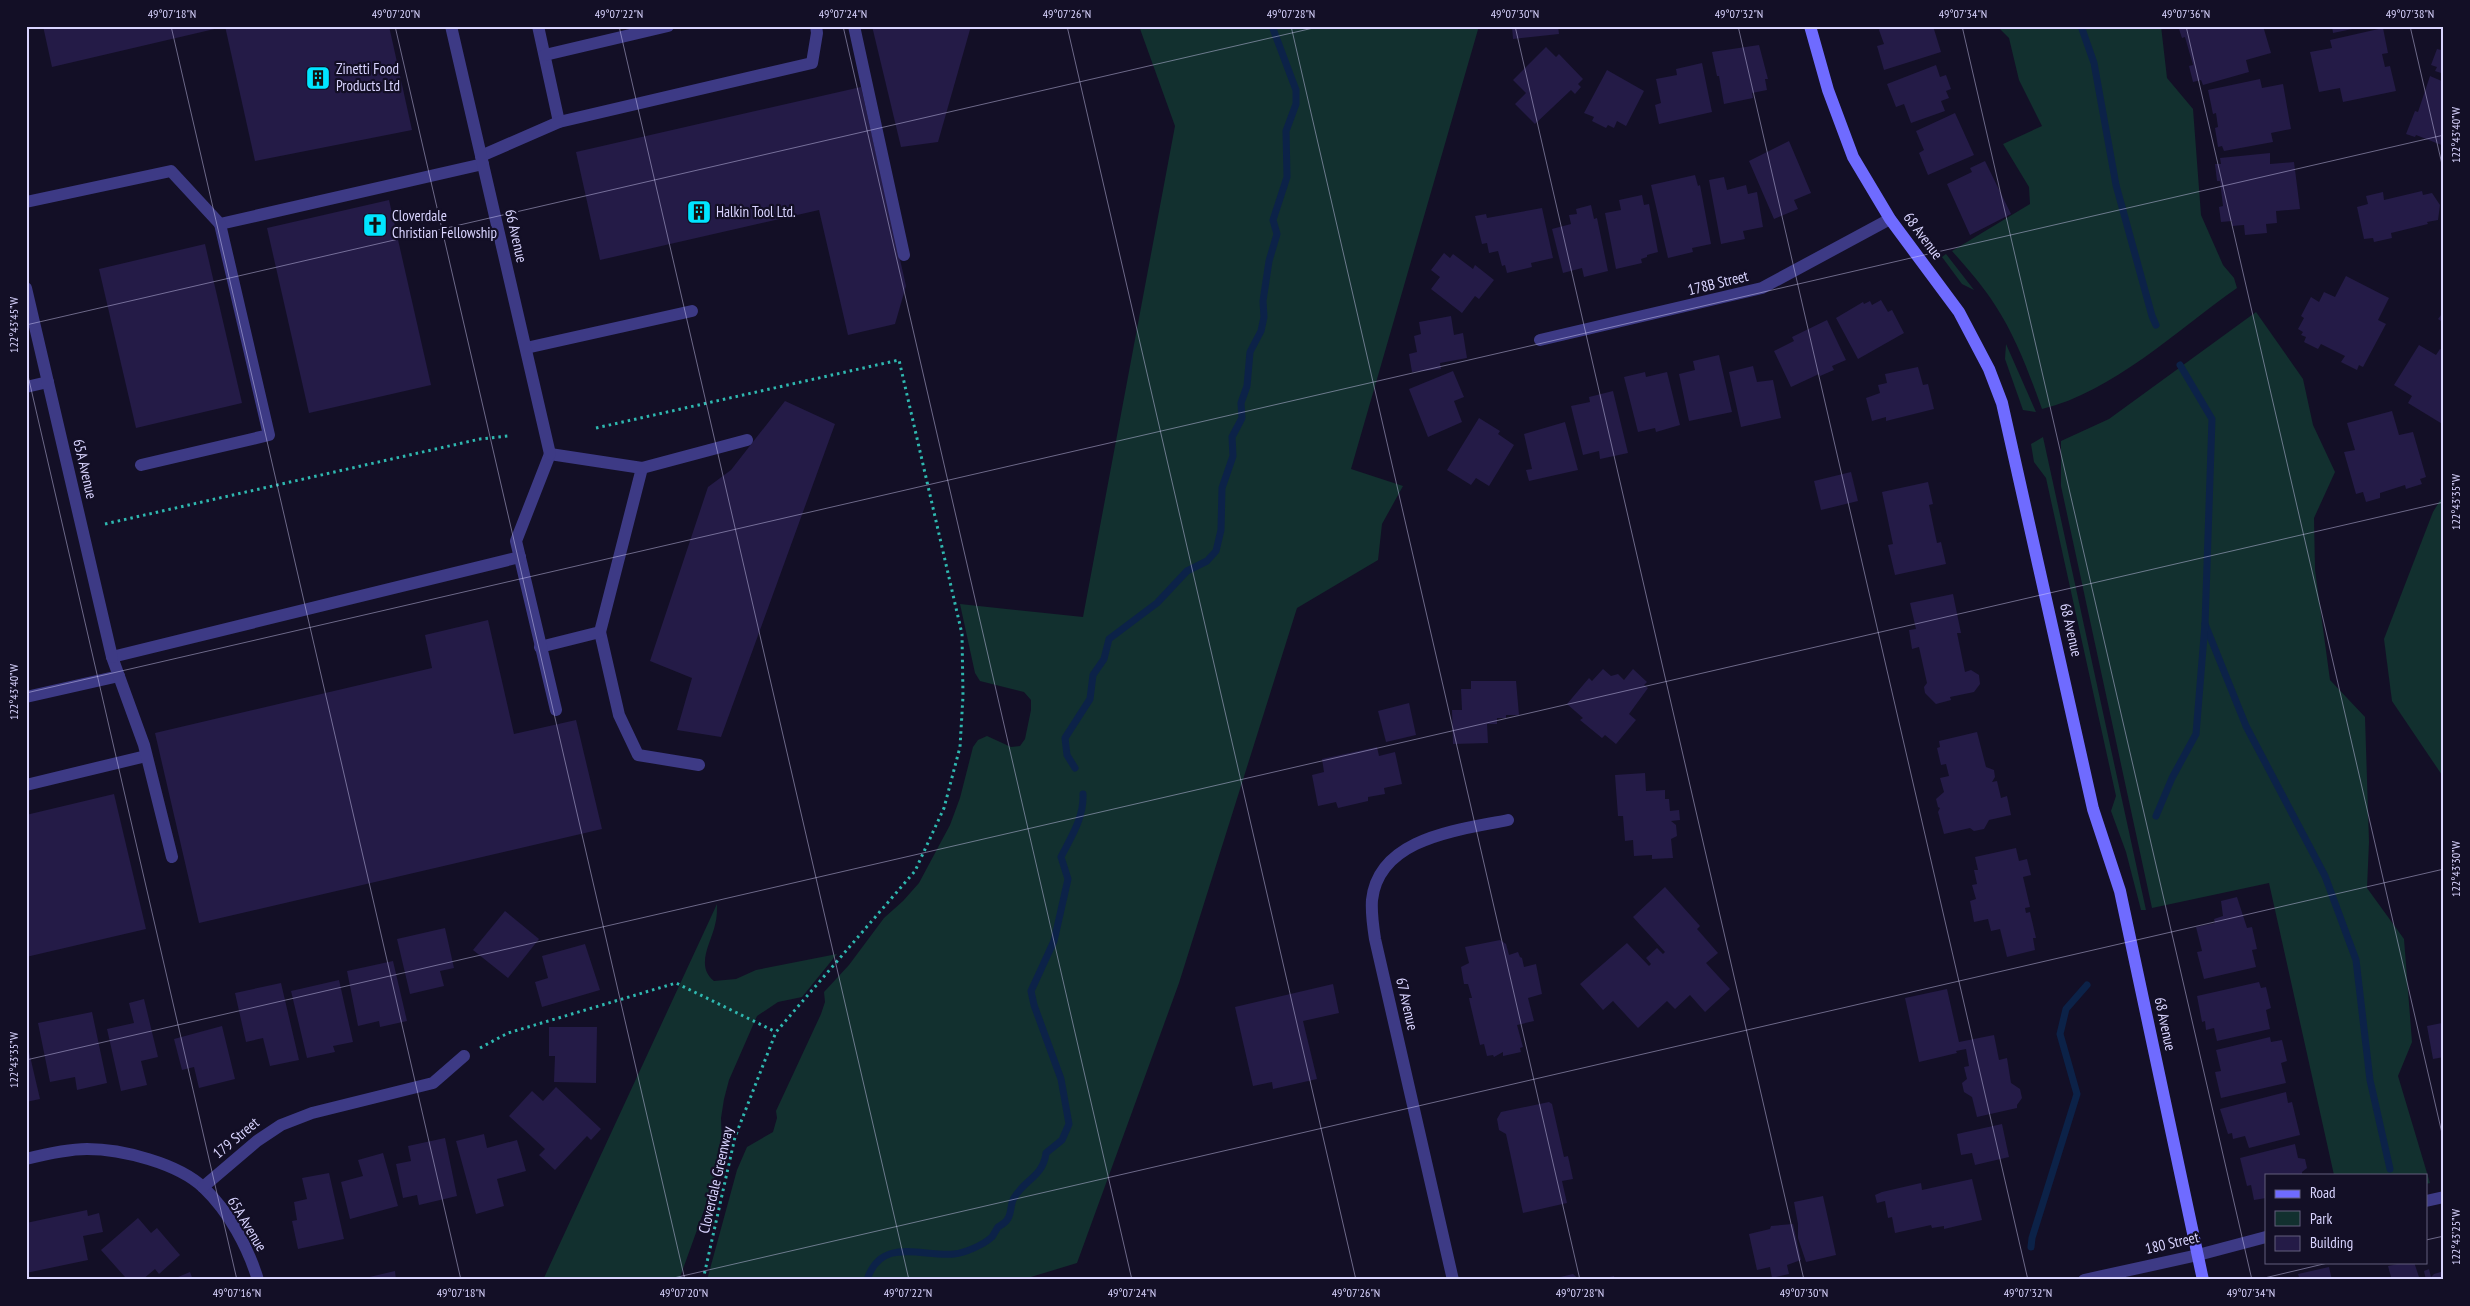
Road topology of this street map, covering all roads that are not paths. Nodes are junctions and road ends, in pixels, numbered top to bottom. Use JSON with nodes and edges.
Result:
{"nodes":[{"id":1,"x":451,"y":26,"type":"edge"},
{"id":2,"x":538,"y":26,"type":"edge"},
{"id":3,"x":668,"y":26,"type":"edge"},
{"id":4,"x":816,"y":26,"type":"edge"},
{"id":5,"x":854,"y":26,"type":"edge"},
{"id":6,"x":1810,"y":26,"type":"edge"},
{"id":7,"x":544,"y":55,"type":"junction"},
{"id":8,"x":559,"y":122,"type":"junction"},
{"id":9,"x":482,"y":160,"type":"junction"},
{"id":10,"x":26,"y":202,"type":"edge"},
{"id":11,"x":1890,"y":218,"type":"junction"},
{"id":12,"x":220,"y":224,"type":"junction"},
{"id":13,"x":904,"y":255,"type":"dead end"},
{"id":14,"x":26,"y":288,"type":"edge"},
{"id":15,"x":692,"y":311,"type":"dead end"},
{"id":16,"x":31,"y":328,"type":"edge"},
{"id":17,"x":1540,"y":340,"type":"dead end"},
{"id":18,"x":526,"y":348,"type":"junction"},
{"id":19,"x":48,"y":382,"type":"junction"},
{"id":20,"x":26,"y":387,"type":"edge"},
{"id":21,"x":747,"y":440,"type":"dead end"},
{"id":22,"x":550,"y":454,"type":"junction"},
{"id":23,"x":141,"y":465,"type":"dead end"},
{"id":24,"x":642,"y":468,"type":"junction"},
{"id":25,"x":520,"y":557,"type":"junction"},
{"id":26,"x":600,"y":632,"type":"junction"},
{"id":27,"x":540,"y":647,"type":"junction"},
{"id":28,"x":112,"y":658,"type":"junction"},
{"id":29,"x":119,"y":676,"type":"junction"},
{"id":30,"x":26,"y":697,"type":"edge"},
{"id":31,"x":556,"y":710,"type":"dead end"},
{"id":32,"x":146,"y":756,"type":"junction"},
{"id":33,"x":699,"y":765,"type":"dead end"},
{"id":34,"x":26,"y":785,"type":"edge"},
{"id":35,"x":1508,"y":820,"type":"dead end"},
{"id":36,"x":172,"y":857,"type":"dead end"},
{"id":37,"x":464,"y":1056,"type":"road end"},
{"id":38,"x":26,"y":1158,"type":"edge"},
{"id":39,"x":204,"y":1187,"type":"junction"},
{"id":40,"x":2444,"y":1197,"type":"edge"},
{"id":41,"x":2428,"y":1201,"type":"edge"},
{"id":42,"x":2265,"y":1237,"type":"edge"},
{"id":43,"x":2198,"y":1254,"type":"junction"},
{"id":44,"x":258,"y":1280,"type":"edge"},
{"id":45,"x":1453,"y":1280,"type":"edge"},
{"id":46,"x":2084,"y":1280,"type":"edge"},
{"id":47,"x":2203,"y":1280,"type":"edge"}],
"edges":[{"from":1,"to":9,"type":"street","name":"66 Avenue"},
{"from":2,"to":7,"type":"street"},
{"from":3,"to":7,"type":"street"},
{"from":4,"to":8,"type":"street"},
{"from":5,"to":13,"type":"street"},
{"from":6,"to":11,"type":"street","name":"68 Avenue"},
{"from":7,"to":8,"type":"street"},
{"from":8,"to":9,"type":"street"},
{"from":9,"to":12,"type":"street"},
{"from":9,"to":18,"type":"street","name":"66 Avenue"},
{"from":10,"to":12,"type":"street"},
{"from":11,"to":17,"type":"street","name":"178B Street"},
{"from":11,"to":43,"type":"street","name":"68 Avenue"},
{"from":12,"to":23,"type":"street"},
{"from":14,"to":16,"type":"street","name":"65A Avenue"},
{"from":15,"to":18,"type":"street"},
{"from":16,"to":19,"type":"street","name":"65A Avenue"},
{"from":18,"to":22,"type":"street","name":"66 Avenue"},
{"from":19,"to":20,"type":"street"},
{"from":19,"to":28,"type":"street","name":"65A Avenue"},
{"from":21,"to":24,"type":"street"},
{"from":22,"to":24,"type":"street"},
{"from":22,"to":25,"type":"street"},
{"from":24,"to":26,"type":"street"},
{"from":25,"to":27,"type":"street"},
{"from":25,"to":28,"type":"street"},
{"from":26,"to":27,"type":"street"},
{"from":26,"to":33,"type":"street"},
{"from":27,"to":31,"type":"street"},
{"from":28,"to":29,"type":"street","name":"65A Avenue"},
{"from":29,"to":30,"type":"street"},
{"from":29,"to":32,"type":"street","name":"65A Avenue"},
{"from":32,"to":34,"type":"street"},
{"from":32,"to":36,"type":"street","name":"65A Avenue"},
{"from":35,"to":45,"type":"street","name":"67 Avenue"},
{"from":37,"to":39,"type":"street","name":"179 Street"},
{"from":38,"to":39,"type":"street"},
{"from":39,"to":44,"type":"street","name":"65A Avenue"},
{"from":40,"to":41,"type":"street"},
{"from":42,"to":43,"type":"street","name":"180 Street"},
{"from":43,"to":46,"type":"street","name":"180 Street"},
{"from":43,"to":47,"type":"street","name":"68 Avenue"}]}
